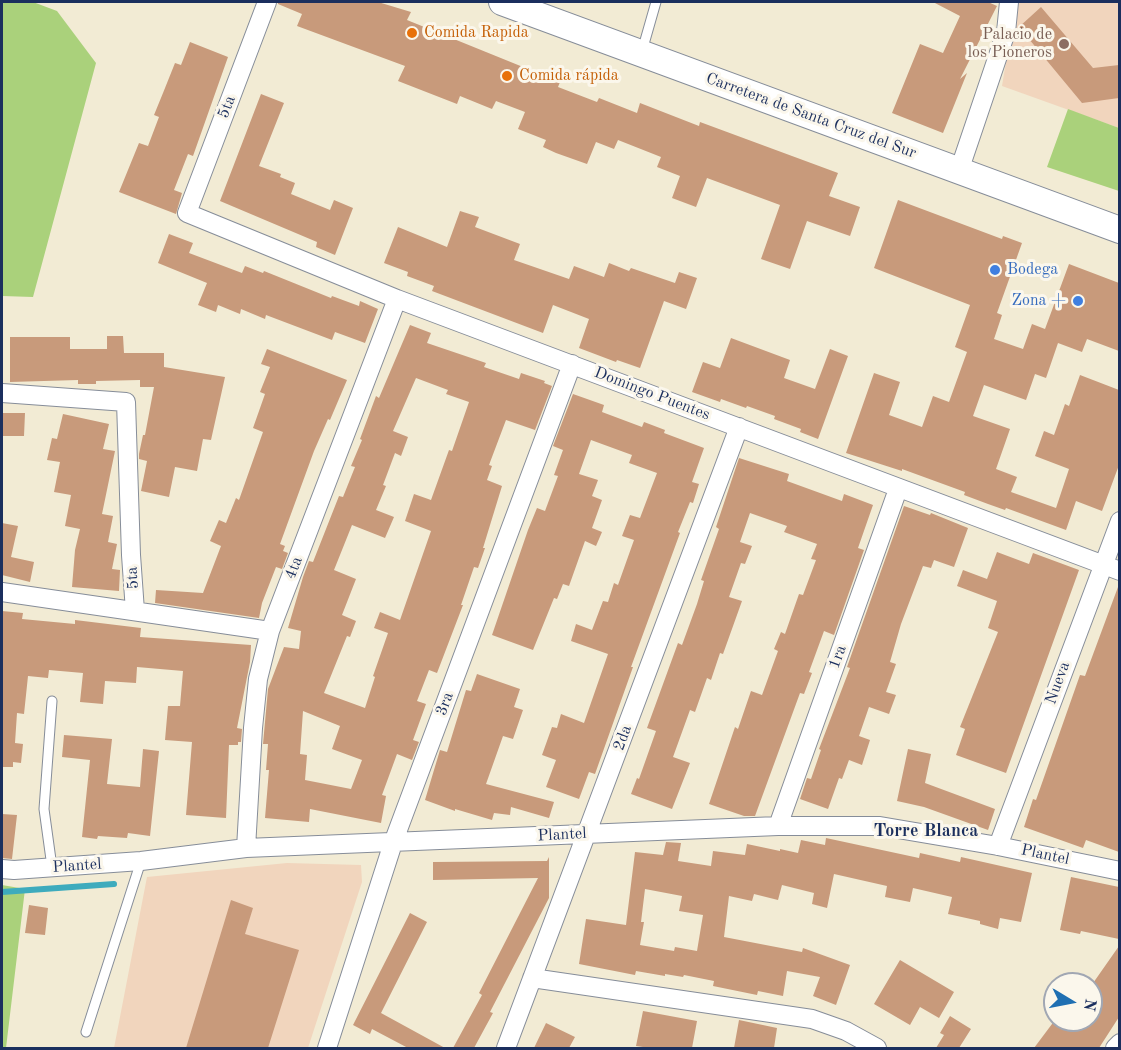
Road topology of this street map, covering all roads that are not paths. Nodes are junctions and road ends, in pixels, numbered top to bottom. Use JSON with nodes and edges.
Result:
{"nodes":[{"id":1,"x":267,"y":2,"type":"edge"},
{"id":2,"x":502,"y":2,"type":"edge"},
{"id":3,"x":656,"y":2,"type":"edge"},
{"id":4,"x":1009,"y":2,"type":"edge"},
{"id":5,"x":641,"y":53,"type":"junction"},
{"id":6,"x":959,"y":171,"type":"junction"},
{"id":7,"x":187,"y":213,"type":"joint"},
{"id":8,"x":1119,"y":230,"type":"edge"},
{"id":9,"x":397,"y":299,"type":"junction"},
{"id":10,"x":572,"y":364,"type":"junction"},
{"id":11,"x":2,"y":393,"type":"edge"},
{"id":12,"x":739,"y":427,"type":"junction"},
{"id":13,"x":898,"y":489,"type":"junction"},
{"id":14,"x":1119,"y":521,"type":"edge"},
{"id":15,"x":1111,"y":568,"type":"edge"},
{"id":16,"x":2,"y":592,"type":"edge"},
{"id":17,"x":135,"y":611,"type":"junction"},
{"id":18,"x":270,"y":631,"type":"junction"},
{"id":19,"x":52,"y":701,"type":"dead end"},
{"id":20,"x":778,"y":826,"type":"junction"},
{"id":21,"x":587,"y":834,"type":"junction"},
{"id":22,"x":393,"y":843,"type":"junction"},
{"id":23,"x":998,"y":846,"type":"junction"},
{"id":24,"x":246,"y":848,"type":"junction"},
{"id":25,"x":141,"y":861,"type":"junction"},
{"id":26,"x":52,"y":867,"type":"junction"},
{"id":27,"x":2,"y":869,"type":"edge"},
{"id":28,"x":1119,"y":871,"type":"edge"},
{"id":29,"x":532,"y":978,"type":"junction"},
{"id":30,"x":86,"y":1032,"type":"dead end"},
{"id":31,"x":1119,"y":1043,"type":"edge"},
{"id":32,"x":327,"y":1048,"type":"edge"},
{"id":33,"x":506,"y":1048,"type":"edge"},
{"id":34,"x":877,"y":1048,"type":"edge"},
{"id":35,"x":1115,"y":1048,"type":"edge"}],
"edges":[{"from":1,"to":7,"type":"street","name":"5ta"},
{"from":2,"to":5,"type":"main road","name":"Carretera de Santa Cruz del Sur"},
{"from":3,"to":5,"type":"lane"},
{"from":4,"to":6,"type":"street"},
{"from":5,"to":6,"type":"main road","name":"Carretera de Santa Cruz del Sur"},
{"from":6,"to":8,"type":"main road","name":"Carretera de Santa Cruz del Sur"},
{"from":7,"to":9,"type":"street","name":"Domingo Puentes"},
{"from":9,"to":10,"type":"street","name":"Domingo Puentes"},
{"from":9,"to":18,"type":"street","name":"4ta"},
{"from":10,"to":12,"type":"street","name":"Domingo Puentes"},
{"from":10,"to":22,"type":"street","name":"3ra"},
{"from":11,"to":17,"type":"street","name":"5ta"},
{"from":12,"to":13,"type":"street","name":"Domingo Puentes"},
{"from":12,"to":21,"type":"street","name":"2da"},
{"from":13,"to":15,"type":"street","name":"Domingo Puentes"},
{"from":13,"to":20,"type":"street","name":"1ra"},
{"from":14,"to":15,"type":"street","name":"Nueva"},
{"from":15,"to":23,"type":"street","name":"Nueva"},
{"from":16,"to":17,"type":"street"},
{"from":17,"to":18,"type":"street"},
{"from":18,"to":24,"type":"street","name":"4ta"},
{"from":19,"to":26,"type":"lane"},
{"from":20,"to":21,"type":"street","name":"Plantel"},
{"from":20,"to":23,"type":"street","name":"Plantel"},
{"from":21,"to":22,"type":"street","name":"Plantel"},
{"from":21,"to":29,"type":"street","name":"2da"},
{"from":22,"to":24,"type":"street","name":"Plantel"},
{"from":22,"to":32,"type":"street","name":"3ra"},
{"from":23,"to":28,"type":"street","name":"Plantel"},
{"from":24,"to":25,"type":"street","name":"Plantel"},
{"from":25,"to":26,"type":"street","name":"Plantel"},
{"from":25,"to":30,"type":"lane"},
{"from":26,"to":27,"type":"street","name":"Plantel"},
{"from":29,"to":33,"type":"street","name":"2da"},
{"from":29,"to":34,"type":"street"},
{"from":31,"to":35,"type":"street"}]}
